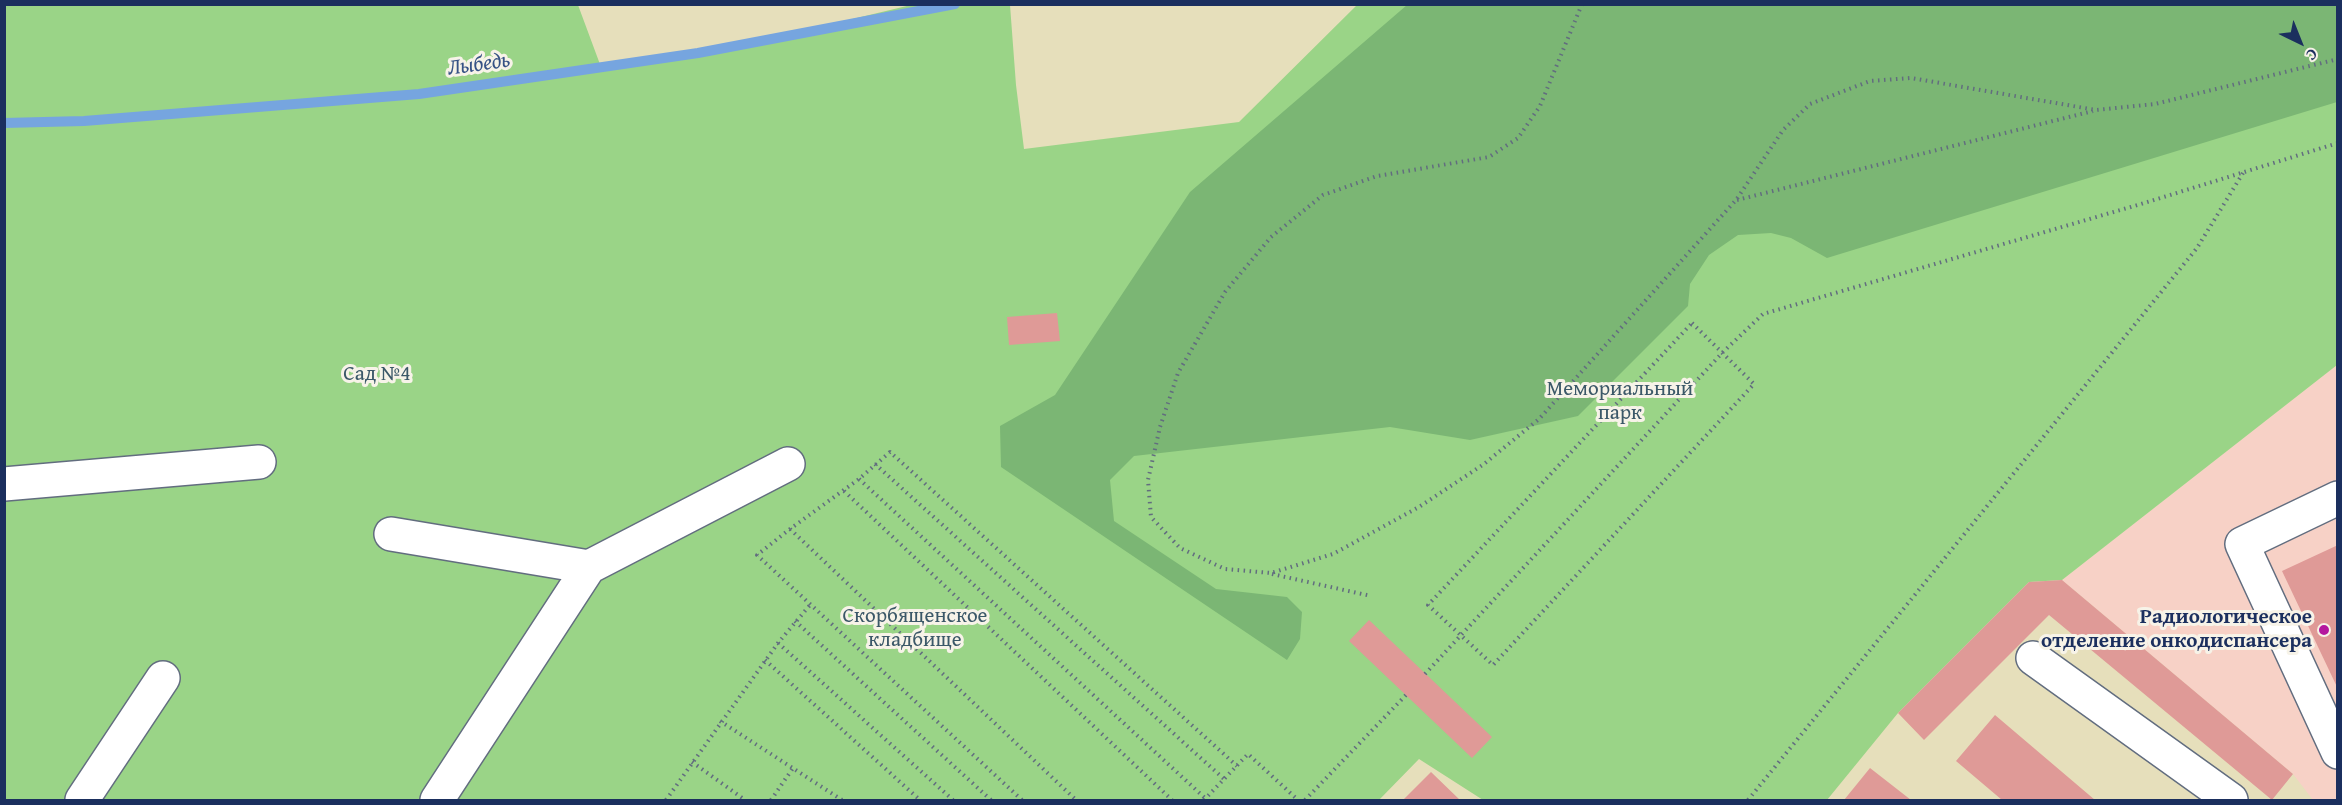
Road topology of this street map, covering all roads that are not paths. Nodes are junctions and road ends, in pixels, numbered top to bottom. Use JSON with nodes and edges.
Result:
{"nodes":[{"id":1,"x":259,"y":462,"type":"dead end"},
{"id":2,"x":788,"y":464,"type":"dead end"},
{"id":3,"x":4,"y":484,"type":"edge"},
{"id":4,"x":2337,"y":498,"type":"edge"},
{"id":5,"x":391,"y":534,"type":"dead end"},
{"id":6,"x":589,"y":567,"type":"junction"},
{"id":7,"x":2033,"y":658,"type":"dead end"},
{"id":8,"x":164,"y":678,"type":"dead end"},
{"id":9,"x":2337,"y":752,"type":"edge"},
{"id":10,"x":82,"y":801,"type":"edge"},
{"id":11,"x":437,"y":801,"type":"edge"},
{"id":12,"x":2231,"y":801,"type":"edge"}],
"edges":[{"from":1,"to":3,"type":"lane"},
{"from":2,"to":6,"type":"lane"},
{"from":4,"to":9,"type":"lane"},
{"from":5,"to":6,"type":"lane"},
{"from":6,"to":11,"type":"lane"},
{"from":7,"to":12,"type":"lane"},
{"from":8,"to":10,"type":"lane"}]}
